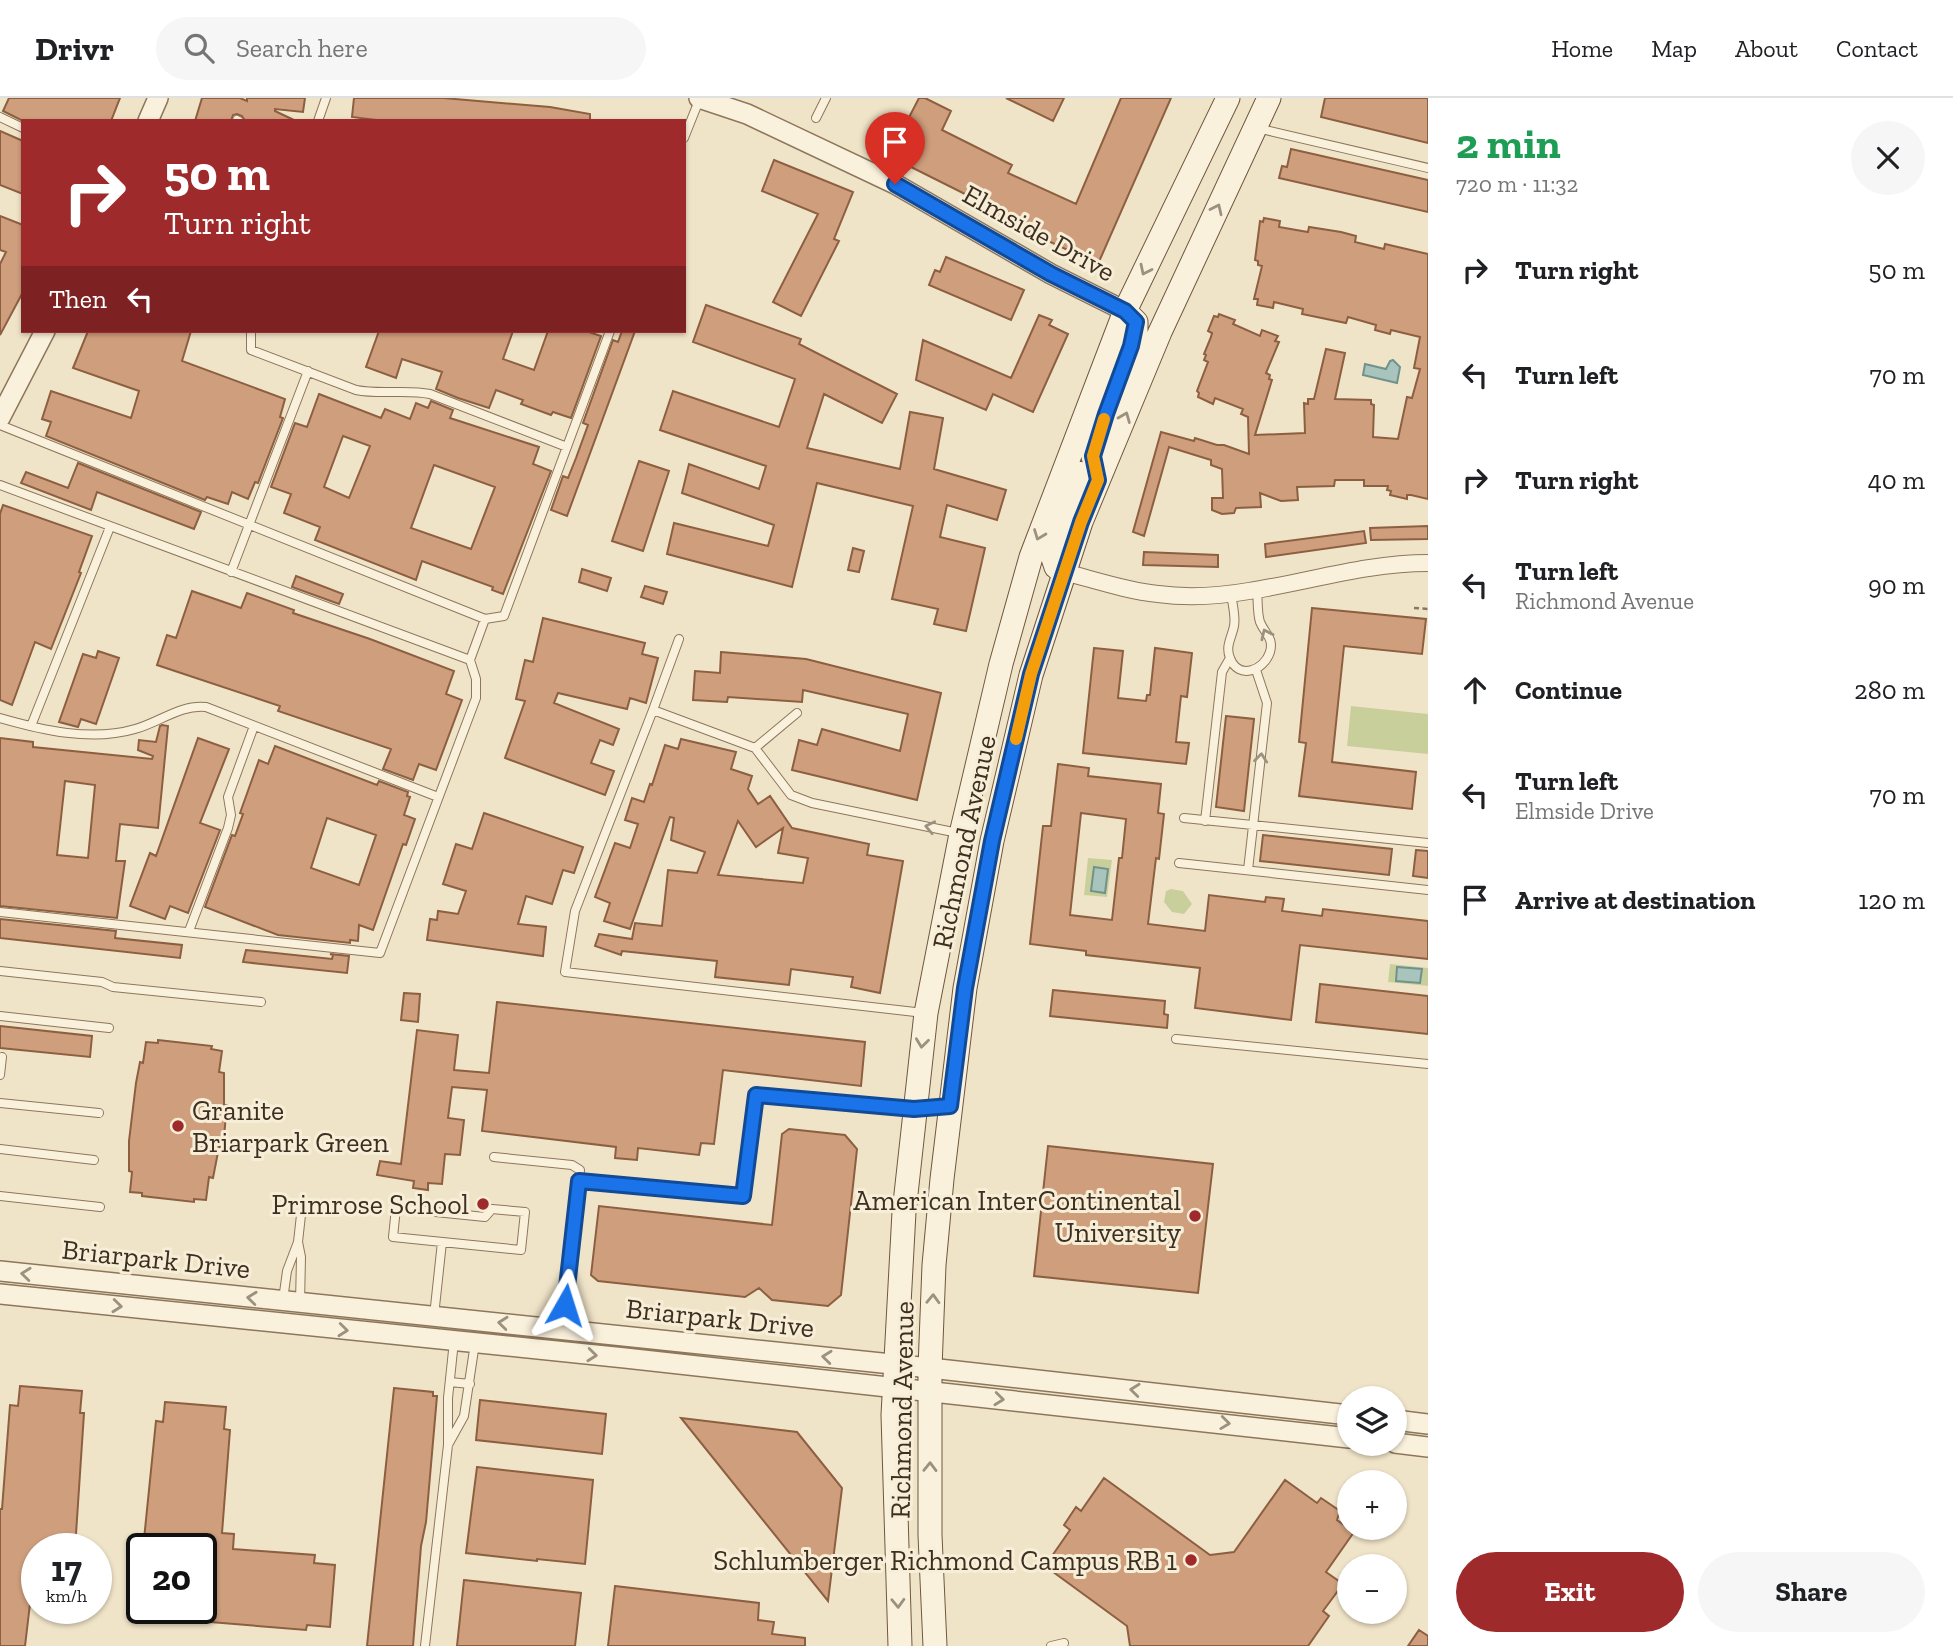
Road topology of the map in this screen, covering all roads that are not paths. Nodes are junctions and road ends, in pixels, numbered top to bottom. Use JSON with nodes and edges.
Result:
{"nodes":[{"id":1,"x":158,"y":98,"type":"edge"},
{"id":2,"x":326,"y":98,"type":"edge"},
{"id":3,"x":699,"y":98,"type":"edge"},
{"id":4,"x":826,"y":98,"type":"edge"},
{"id":5,"x":1228,"y":98,"type":"edge"},
{"id":6,"x":1269,"y":98,"type":"edge"},
{"id":7,"x":0,"y":117,"type":"edge"},
{"id":8,"x":816,"y":118,"type":"dead end"},
{"id":9,"x":149,"y":119,"type":"edge"},
{"id":10,"x":319,"y":119,"type":"edge"},
{"id":11,"x":21,"y":127,"type":"edge"},
{"id":12,"x":1254,"y":127,"type":"junction"},
{"id":13,"x":686,"y":133,"type":"edge"},
{"id":14,"x":1428,"y":168,"type":"edge"},
{"id":15,"x":1125,"y":311,"type":"junction"},
{"id":16,"x":44,"y":333,"type":"edge"},
{"id":17,"x":251,"y":333,"type":"edge"},
{"id":18,"x":609,"y":333,"type":"edge"},
{"id":19,"x":308,"y":371,"type":"junction"},
{"id":20,"x":0,"y":418,"type":"edge"},
{"id":21,"x":0,"y":425,"type":"edge"},
{"id":22,"x":1079,"y":430,"type":"junction"},
{"id":23,"x":567,"y":447,"type":"junction"},
{"id":24,"x":1098,"y":480,"type":"junction"},
{"id":25,"x":0,"y":485,"type":"edge"},
{"id":26,"x":249,"y":524,"type":"junction"},
{"id":27,"x":110,"y":527,"type":"junction"},
{"id":28,"x":1428,"y":564,"type":"edge"},
{"id":29,"x":231,"y":572,"type":"junction"},
{"id":30,"x":1064,"y":572,"type":"junction"},
{"id":31,"x":1257,"y":589,"type":"junction"},
{"id":32,"x":1231,"y":593,"type":"junction"},
{"id":33,"x":485,"y":619,"type":"junction"},
{"id":34,"x":679,"y":639,"type":"dead end"},
{"id":35,"x":1230,"y":658,"type":"junction"},
{"id":36,"x":470,"y":660,"type":"junction"},
{"id":37,"x":1256,"y":670,"type":"junction"},
{"id":38,"x":653,"y":710,"type":"junction"},
{"id":39,"x":797,"y":713,"type":"dead end"},
{"id":40,"x":0,"y":718,"type":"edge"},
{"id":41,"x":31,"y":726,"type":"junction"},
{"id":42,"x":254,"y":726,"type":"junction"},
{"id":43,"x":755,"y":748,"type":"junction"},
{"id":44,"x":439,"y":797,"type":"junction"},
{"id":45,"x":1184,"y":818,"type":"dead end"},
{"id":46,"x":1205,"y":821,"type":"junction"},
{"id":47,"x":1254,"y":825,"type":"junction"},
{"id":48,"x":961,"y":834,"type":"junction"},
{"id":49,"x":992,"y":841,"type":"junction"},
{"id":50,"x":1428,"y":843,"type":"edge"},
{"id":51,"x":1179,"y":863,"type":"dead end"},
{"id":52,"x":1248,"y":870,"type":"junction"},
{"id":53,"x":1428,"y":890,"type":"edge"},
{"id":54,"x":0,"y":912,"type":"edge"},
{"id":55,"x":189,"y":930,"type":"junction"},
{"id":56,"x":0,"y":971,"type":"edge"},
{"id":57,"x":261,"y":1002,"type":"dead end"},
{"id":58,"x":926,"y":1013,"type":"junction"},
{"id":59,"x":0,"y":1016,"type":"edge"},
{"id":60,"x":109,"y":1028,"type":"dead end"},
{"id":61,"x":1175,"y":1039,"type":"dead end"},
{"id":62,"x":2,"y":1057,"type":"dead end"},
{"id":63,"x":1428,"y":1064,"type":"edge"},
{"id":64,"x":0,"y":1075,"type":"edge"},
{"id":65,"x":0,"y":1103,"type":"edge"},
{"id":66,"x":950,"y":1106,"type":"junction"},
{"id":67,"x":914,"y":1109,"type":"junction"},
{"id":68,"x":99,"y":1114,"type":"dead end"},
{"id":69,"x":0,"y":1149,"type":"edge"},
{"id":70,"x":494,"y":1157,"type":"dead end"},
{"id":71,"x":94,"y":1160,"type":"dead end"},
{"id":72,"x":579,"y":1181,"type":"junction"},
{"id":73,"x":0,"y":1196,"type":"edge"},
{"id":74,"x":100,"y":1207,"type":"dead end"},
{"id":75,"x":301,"y":1215,"type":"dead end"},
{"id":76,"x":298,"y":1242,"type":"junction"},
{"id":77,"x":442,"y":1242,"type":"junction"},
{"id":78,"x":0,"y":1271,"type":"edge"},
{"id":79,"x":0,"y":1294,"type":"edge"},
{"id":80,"x":291,"y":1302,"type":"junction"},
{"id":81,"x":434,"y":1316,"type":"junction"},
{"id":82,"x":562,"y":1329,"type":"junction"},
{"id":83,"x":454,"y":1341,"type":"junction"},
{"id":84,"x":475,"y":1343,"type":"junction"},
{"id":85,"x":930,"y":1368,"type":"junction"},
{"id":86,"x":894,"y":1376,"type":"junction"},
{"id":87,"x":450,"y":1382,"type":"junction"},
{"id":88,"x":470,"y":1384,"type":"junction"},
{"id":89,"x":931,"y":1392,"type":"junction"},
{"id":90,"x":1337,"y":1414,"type":"edge"},
{"id":91,"x":1407,"y":1421,"type":"edge"},
{"id":92,"x":1428,"y":1424,"type":"edge"},
{"id":93,"x":1337,"y":1437,"type":"edge"},
{"id":94,"x":1407,"y":1444,"type":"edge"},
{"id":95,"x":448,"y":1445,"type":"junction"},
{"id":96,"x":1428,"y":1447,"type":"edge"},
{"id":97,"x":1064,"y":1643,"type":"dead end"},
{"id":98,"x":425,"y":1646,"type":"edge"},
{"id":99,"x":900,"y":1646,"type":"edge"},
{"id":100,"x":935,"y":1646,"type":"edge"},
{"id":101,"x":1051,"y":1646,"type":"edge"}],
"edges":[{"from":1,"to":9,"type":"street"},
{"from":2,"to":10,"type":"lane"},
{"from":3,"to":13,"type":"lane"},
{"from":3,"to":15,"type":"street","name":"Elmside Drive"},
{"from":4,"to":8,"type":"lane"},
{"from":5,"to":15,"type":"main road","name":"Richmond Avenue","one_way":true},
{"from":6,"to":12,"type":"main road","name":"Richmond Avenue"},
{"from":7,"to":11,"type":"lane"},
{"from":12,"to":14,"type":"lane"},
{"from":24,"to":12,"type":"main road","name":"Richmond Avenue","one_way":true},
{"from":15,"to":22,"type":"main road","name":"Richmond Avenue"},
{"from":15,"to":24,"type":"main road"},
{"from":16,"to":20,"type":"street"},
{"from":17,"to":19,"type":"lane"},
{"from":18,"to":23,"type":"lane"},
{"from":19,"to":23,"type":"lane"},
{"from":19,"to":26,"type":"lane"},
{"from":21,"to":26,"type":"lane"},
{"from":22,"to":30,"type":"main road"},
{"from":22,"to":48,"type":"main road","name":"Richmond Avenue","one_way":true},
{"from":23,"to":33,"type":"lane"},
{"from":24,"to":30,"type":"main road","name":"Richmond Avenue"},
{"from":25,"to":27,"type":"lane"},
{"from":26,"to":29,"type":"lane"},
{"from":26,"to":33,"type":"lane"},
{"from":27,"to":29,"type":"lane"},
{"from":27,"to":41,"type":"lane"},
{"from":28,"to":31,"type":"street"},
{"from":29,"to":36,"type":"lane"},
{"from":30,"to":32,"type":"street"},
{"from":30,"to":49,"type":"main road","name":"Richmond Avenue"},
{"from":31,"to":32,"type":"street"},
{"from":37,"to":31,"type":"lane","one_way":true},
{"from":32,"to":35,"type":"lane"},
{"from":33,"to":36,"type":"lane"},
{"from":34,"to":38,"type":"lane"},
{"from":35,"to":37,"type":"lane"},
{"from":35,"to":46,"type":"lane"},
{"from":36,"to":44,"type":"lane"},
{"from":47,"to":37,"type":"lane","one_way":true},
{"from":38,"to":43,"type":"lane"},
{"from":38,"to":58,"type":"lane"},
{"from":39,"to":43,"type":"lane"},
{"from":40,"to":41,"type":"lane"},
{"from":41,"to":42,"type":"lane"},
{"from":42,"to":44,"type":"lane"},
{"from":42,"to":55,"type":"lane"},
{"from":48,"to":43,"type":"lane","one_way":true},
{"from":44,"to":55,"type":"lane"},
{"from":45,"to":46,"type":"lane"},
{"from":46,"to":47,"type":"lane"},
{"from":47,"to":50,"type":"lane"},
{"from":47,"to":52,"type":"lane"},
{"from":48,"to":49,"type":"main road"},
{"from":48,"to":58,"type":"main road","name":"Richmond Avenue"},
{"from":49,"to":66,"type":"main road","name":"Richmond Avenue"},
{"from":51,"to":52,"type":"lane"},
{"from":52,"to":53,"type":"lane"},
{"from":54,"to":55,"type":"lane"},
{"from":56,"to":57,"type":"lane"},
{"from":58,"to":67,"type":"main road","name":"Richmond Avenue","one_way":true},
{"from":59,"to":60,"type":"lane"},
{"from":61,"to":63,"type":"lane"},
{"from":62,"to":64,"type":"lane"},
{"from":65,"to":68,"type":"lane"},
{"from":66,"to":67,"type":"main road"},
{"from":85,"to":66,"type":"main road","name":"Richmond Avenue","one_way":true},
{"from":67,"to":72,"type":"lane"},
{"from":67,"to":86,"type":"main road","name":"Richmond Avenue"},
{"from":69,"to":71,"type":"lane"},
{"from":70,"to":72,"type":"lane"},
{"from":72,"to":82,"type":"lane"},
{"from":73,"to":74,"type":"lane"},
{"from":75,"to":76,"type":"lane"},
{"from":76,"to":80,"type":"lane"},
{"from":76,"to":80,"type":"lane"},
{"from":77,"to":77,"type":"lane"},
{"from":77,"to":81,"type":"lane"},
{"from":80,"to":78,"type":"street","name":"Briarpark Drive","one_way":true},
{"from":79,"to":83,"type":"street","name":"Briarpark Drive","one_way":true},
{"from":80,"to":81,"type":"street","name":"Briarpark Drive"},
{"from":82,"to":81,"type":"street","name":"Briarpark Drive","one_way":true},
{"from":86,"to":82,"type":"street","name":"Briarpark Drive","one_way":true},
{"from":83,"to":84,"type":"street","name":"Briarpark Drive"},
{"from":83,"to":87,"type":"lane"},
{"from":84,"to":86,"type":"street","name":"Briarpark Drive","one_way":true},
{"from":84,"to":88,"type":"lane"},
{"from":85,"to":86,"type":"street","name":"Briarpark Drive"},
{"from":85,"to":89,"type":"main road","name":"Richmond Avenue"},
{"from":90,"to":85,"type":"street","name":"Briarpark Drive","one_way":true},
{"from":86,"to":89,"type":"street","name":"Briarpark Drive"},
{"from":86,"to":99,"type":"main road","name":"Richmond Avenue","one_way":true},
{"from":87,"to":88,"type":"lane"},
{"from":87,"to":95,"type":"lane"},
{"from":88,"to":95,"type":"lane"},
{"from":89,"to":93,"type":"street","name":"Briarpark Drive","one_way":true},
{"from":100,"to":89,"type":"main road","name":"Richmond Avenue","one_way":true},
{"from":91,"to":92,"type":"street"},
{"from":94,"to":96,"type":"street"},
{"from":95,"to":98,"type":"lane"},
{"from":97,"to":101,"type":"lane"}]}
